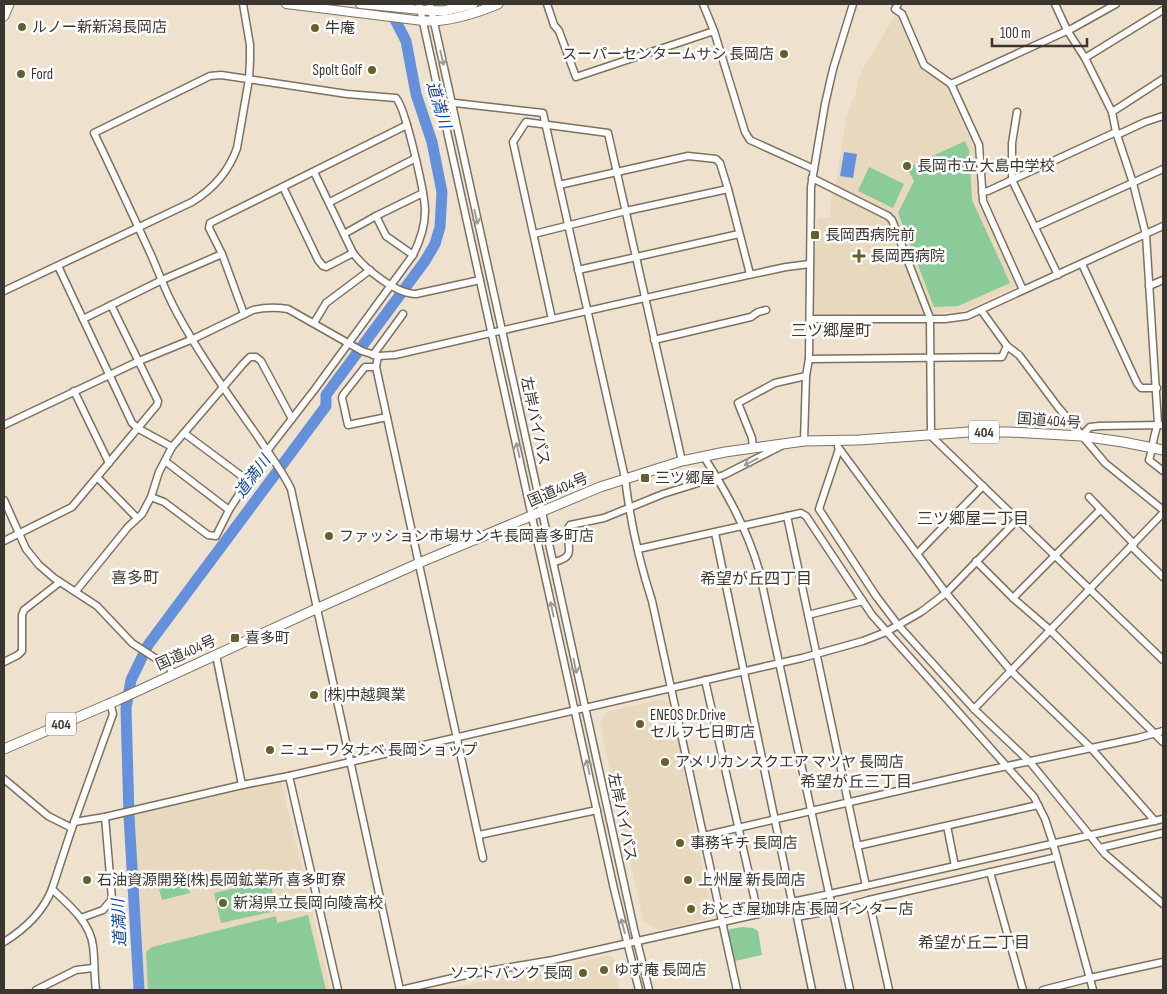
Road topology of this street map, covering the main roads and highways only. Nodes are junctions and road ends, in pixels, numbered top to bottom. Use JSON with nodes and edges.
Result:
{"nodes":[{"id":1,"x":9,"y":4,"type":"edge"},
{"id":2,"x":286,"y":4,"type":"edge"},
{"id":3,"x":360,"y":4,"type":"edge"},
{"id":4,"x":472,"y":4,"type":"edge"},
{"id":5,"x":498,"y":4,"type":"edge"},
{"id":6,"x":420,"y":7,"type":"edge"},
{"id":7,"x":430,"y":7,"type":"edge"},
{"id":8,"x":4,"y":16,"type":"edge"},
{"id":9,"x":423,"y":21,"type":"joint"},
{"id":10,"x":1163,"y":450,"type":"edge"},
{"id":11,"x":4,"y":749,"type":"edge"}],
"edges":[{"from":1,"to":8,"type":"highway"},
{"from":2,"to":9,"type":"main road"},
{"from":3,"to":6,"type":"main road"},
{"from":4,"to":7,"type":"highway"},
{"from":5,"to":9,"type":"highway"},
{"from":6,"to":7,"type":"highway"},
{"from":10,"to":11,"type":"highway","name":"国道404号","number":"404"}]}
